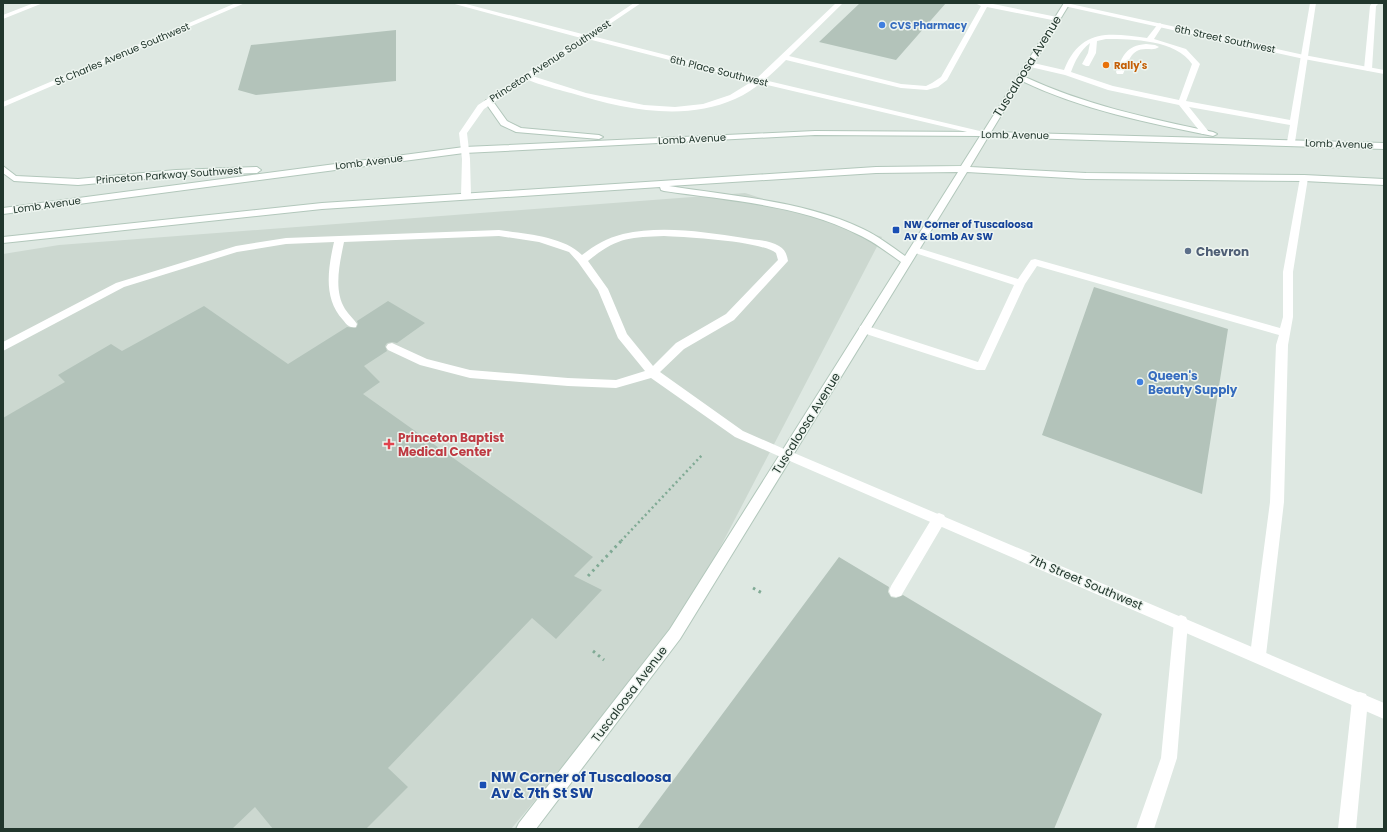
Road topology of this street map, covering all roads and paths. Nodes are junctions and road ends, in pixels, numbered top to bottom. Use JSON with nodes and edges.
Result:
{"nodes":[{"id":1,"x":40,"y":3,"type":"edge"},
{"id":2,"x":242,"y":3,"type":"edge"},
{"id":3,"x":454,"y":3,"type":"edge"},
{"id":4,"x":638,"y":3,"type":"edge"},
{"id":5,"x":840,"y":3,"type":"edge"},
{"id":6,"x":976,"y":3,"type":"edge"},
{"id":7,"x":1313,"y":3,"type":"edge"},
{"id":8,"x":1376,"y":3,"type":"edge"},
{"id":9,"x":1066,"y":4,"type":"edge"},
{"id":10,"x":985,"y":5,"type":"junction"},
{"id":11,"x":3,"y":17,"type":"edge"},
{"id":12,"x":1057,"y":19,"type":"junction"},
{"id":13,"x":1160,"y":25,"type":"junction"},
{"id":14,"x":586,"y":38,"type":"junction"},
{"id":15,"x":1094,"y":39,"type":"junction"},
{"id":16,"x":1149,"y":41,"type":"junction"},
{"id":17,"x":784,"y":57,"type":"junction"},
{"id":18,"x":1304,"y":57,"type":"junction"},
{"id":19,"x":1029,"y":64,"type":"junction"},
{"id":20,"x":1196,"y":64,"type":"junction"},
{"id":21,"x":1368,"y":69,"type":"junction"},
{"id":22,"x":1120,"y":72,"type":"dead end"},
{"id":23,"x":1384,"y":72,"type":"edge"},
{"id":24,"x":1067,"y":73,"type":"junction"},
{"id":25,"x":526,"y":76,"type":"junction"},
{"id":26,"x":1021,"y":78,"type":"junction"},
{"id":27,"x":759,"y":81,"type":"junction"},
{"id":28,"x":489,"y":102,"type":"junction"},
{"id":29,"x":1182,"y":103,"type":"junction"},
{"id":30,"x":3,"y":105,"type":"edge"},
{"id":31,"x":1294,"y":123,"type":"junction"},
{"id":32,"x":1205,"y":132,"type":"junction"},
{"id":33,"x":984,"y":134,"type":"junction"},
{"id":34,"x":678,"y":139,"type":"junction"},
{"id":35,"x":1247,"y":141,"type":"junction"},
{"id":36,"x":1291,"y":142,"type":"junction"},
{"id":37,"x":1384,"y":146,"type":"edge"},
{"id":38,"x":464,"y":150,"type":"junction"},
{"id":39,"x":338,"y":166,"type":"junction"},
{"id":40,"x":3,"y":169,"type":"edge"},
{"id":41,"x":963,"y":169,"type":"junction"},
{"id":42,"x":1304,"y":178,"type":"junction"},
{"id":43,"x":1384,"y":182,"type":"edge"},
{"id":44,"x":641,"y":185,"type":"junction"},
{"id":45,"x":466,"y":196,"type":"junction"},
{"id":46,"x":3,"y":211,"type":"edge"},
{"id":47,"x":340,"y":239,"type":"junction"},
{"id":48,"x":3,"y":240,"type":"edge"},
{"id":49,"x":915,"y":250,"type":"junction"},
{"id":50,"x":582,"y":260,"type":"junction"},
{"id":51,"x":907,"y":262,"type":"junction"},
{"id":52,"x":1020,"y":283,"type":"junction"},
{"id":53,"x":352,"y":324,"type":"dead end"},
{"id":54,"x":864,"y":330,"type":"junction"},
{"id":55,"x":1285,"y":333,"type":"junction"},
{"id":56,"x":3,"y":347,"type":"edge"},
{"id":57,"x":392,"y":347,"type":"dead end"},
{"id":58,"x":653,"y":373,"type":"junction"},
{"id":59,"x":703,"y":454,"type":"dead end"},
{"id":60,"x":787,"y":455,"type":"junction"},
{"id":61,"x":939,"y":519,"type":"junction"},
{"id":62,"x":588,"y":576,"type":"dead end"},
{"id":63,"x":753,"y":588,"type":"dead end"},
{"id":64,"x":896,"y":591,"type":"dead end"},
{"id":65,"x":762,"y":593,"type":"dead end"},
{"id":66,"x":1181,"y":622,"type":"junction"},
{"id":67,"x":593,"y":651,"type":"dead end"},
{"id":68,"x":1258,"y":655,"type":"junction"},
{"id":69,"x":604,"y":660,"type":"dead end"},
{"id":70,"x":1360,"y":700,"type":"junction"},
{"id":71,"x":1384,"y":711,"type":"edge"},
{"id":72,"x":525,"y":829,"type":"edge"},
{"id":73,"x":1145,"y":829,"type":"edge"},
{"id":74,"x":1347,"y":829,"type":"edge"}],
"edges":[{"from":1,"to":11,"type":"main road"},
{"from":2,"to":30,"type":"main road","name":"St Charles Avenue Southwest"},
{"from":3,"to":14,"type":"main road","name":"6th Place Southwest"},
{"from":4,"to":14,"type":"main road","name":"Princeton Avenue Southwest"},
{"from":5,"to":17,"type":"main road"},
{"from":6,"to":10,"type":"main road"},
{"from":7,"to":18,"type":"main road"},
{"from":8,"to":21,"type":"main road"},
{"from":9,"to":12,"type":"main road","name":"Tuscaloosa Avenue"},
{"from":9,"to":13,"type":"main road","name":"6th Street Southwest"},
{"from":10,"to":12,"type":"main road"},
{"from":10,"to":17,"type":"main road"},
{"from":12,"to":19,"type":"main road","name":"Tuscaloosa Avenue"},
{"from":13,"to":16,"type":"main road"},
{"from":13,"to":18,"type":"main road","name":"6th Street Southwest"},
{"from":14,"to":25,"type":"main road","name":"Princeton Avenue Southwest"},
{"from":14,"to":27,"type":"main road","name":"6th Place Southwest"},
{"from":15,"to":16,"type":"main road"},
{"from":15,"to":24,"type":"main road"},
{"from":15,"to":24,"type":"main road"},
{"from":16,"to":20,"type":"main road"},
{"from":17,"to":27,"type":"main road"},
{"from":18,"to":21,"type":"main road","name":"6th Street Southwest"},
{"from":18,"to":31,"type":"main road"},
{"from":19,"to":24,"type":"main road"},
{"from":19,"to":26,"type":"main road","name":"Tuscaloosa Avenue"},
{"from":20,"to":22,"type":"main road"},
{"from":20,"to":29,"type":"main road"},
{"from":21,"to":23,"type":"main road","name":"6th Street Southwest"},
{"from":24,"to":29,"type":"main road"},
{"from":25,"to":27,"type":"main road"},
{"from":25,"to":28,"type":"main road","name":"Princeton Avenue Southwest"},
{"from":26,"to":32,"type":"main road"},
{"from":26,"to":33,"type":"main road","name":"Tuscaloosa Avenue"},
{"from":27,"to":33,"type":"main road","name":"6th Place Southwest"},
{"from":28,"to":34,"type":"main road"},
{"from":28,"to":38,"type":"main road","name":"Princeton Avenue Southwest"},
{"from":29,"to":31,"type":"main road"},
{"from":29,"to":32,"type":"main road"},
{"from":31,"to":36,"type":"main road"},
{"from":32,"to":35,"type":"main road"},
{"from":33,"to":34,"type":"main road","name":"Lomb Avenue"},
{"from":33,"to":35,"type":"main road","name":"Lomb Avenue"},
{"from":33,"to":41,"type":"main road","name":"Tuscaloosa Avenue"},
{"from":34,"to":38,"type":"main road","name":"Lomb Avenue"},
{"from":35,"to":36,"type":"main road","name":"Lomb Avenue"},
{"from":36,"to":37,"type":"main road","name":"Lomb Avenue"},
{"from":38,"to":39,"type":"main road","name":"Lomb Avenue"},
{"from":38,"to":45,"type":"main road","name":"Princeton Avenue Southwest"},
{"from":39,"to":40,"type":"main road","name":"Princeton Parkway Southwest"},
{"from":39,"to":46,"type":"main road","name":"Lomb Avenue"},
{"from":41,"to":42,"type":"main road"},
{"from":41,"to":44,"type":"main road"},
{"from":41,"to":49,"type":"main road","name":"Tuscaloosa Avenue"},
{"from":42,"to":43,"type":"main road"},
{"from":42,"to":55,"type":"main road"},
{"from":44,"to":45,"type":"main road"},
{"from":44,"to":51,"type":"main road"},
{"from":45,"to":48,"type":"main road"},
{"from":47,"to":50,"type":"main road","name":"7th Street Southwest"},
{"from":47,"to":53,"type":"main road"},
{"from":47,"to":56,"type":"main road","name":"7th Street Southwest"},
{"from":49,"to":51,"type":"main road","name":"Tuscaloosa Avenue"},
{"from":49,"to":52,"type":"main road"},
{"from":50,"to":58,"type":"main road","name":"7th Street Southwest"},
{"from":50,"to":58,"type":"main road"},
{"from":51,"to":54,"type":"main road","name":"Tuscaloosa Avenue"},
{"from":52,"to":54,"type":"main road"},
{"from":52,"to":55,"type":"main road"},
{"from":54,"to":60,"type":"main road","name":"Tuscaloosa Avenue"},
{"from":55,"to":68,"type":"main road"},
{"from":57,"to":58,"type":"main road"},
{"from":58,"to":60,"type":"main road","name":"7th Street Southwest"},
{"from":59,"to":62,"type":"path"},
{"from":60,"to":61,"type":"main road","name":"7th Street Southwest"},
{"from":60,"to":72,"type":"main road","name":"Tuscaloosa Avenue"},
{"from":61,"to":64,"type":"main road"},
{"from":61,"to":66,"type":"main road","name":"7th Street Southwest"},
{"from":63,"to":65,"type":"path"},
{"from":66,"to":68,"type":"main road","name":"7th Street Southwest"},
{"from":66,"to":73,"type":"main road"},
{"from":67,"to":69,"type":"path"},
{"from":68,"to":70,"type":"main road","name":"7th Street Southwest"},
{"from":70,"to":71,"type":"main road","name":"7th Street Southwest"},
{"from":70,"to":74,"type":"main road"}]}
